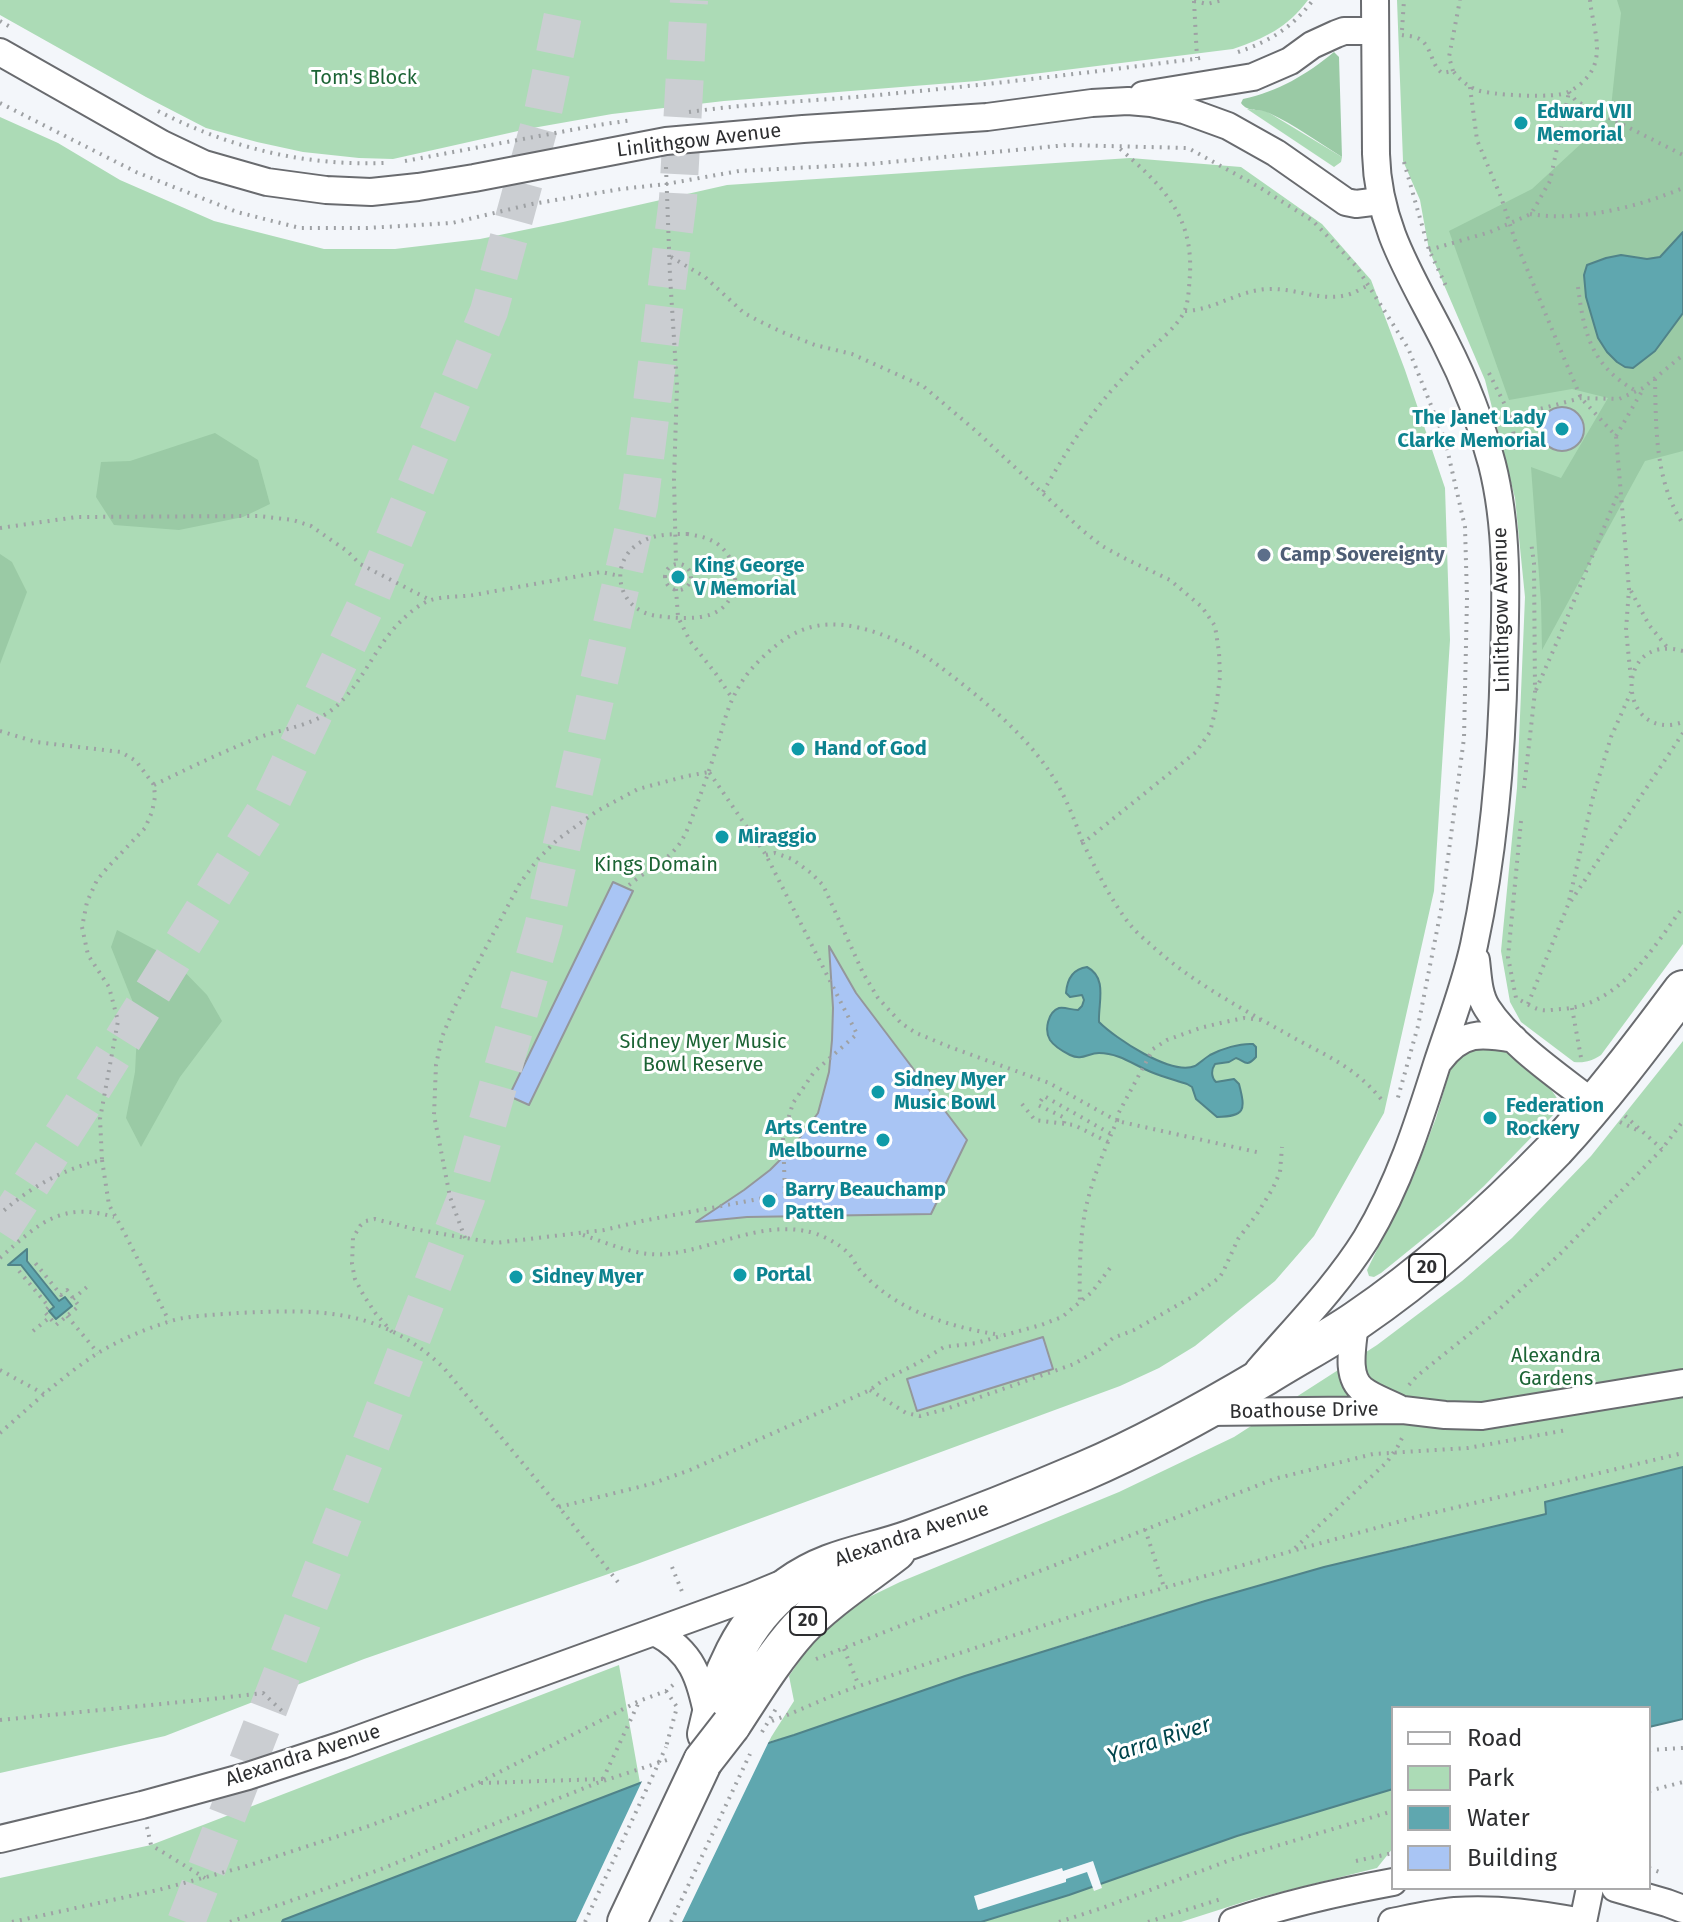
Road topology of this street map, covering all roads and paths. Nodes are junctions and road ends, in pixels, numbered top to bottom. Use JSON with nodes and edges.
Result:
{"nodes":[{"id":1,"x":1193,"y":0,"type":"edge"},
{"id":2,"x":1223,"y":0,"type":"edge"},
{"id":3,"x":1313,"y":0,"type":"edge"},
{"id":4,"x":1375,"y":0,"type":"edge"},
{"id":5,"x":1460,"y":0,"type":"edge"},
{"id":6,"x":1590,"y":0,"type":"edge"},
{"id":7,"x":0,"y":21,"type":"edge"},
{"id":8,"x":13,"y":29,"type":"dead end"},
{"id":9,"x":1375,"y":31,"type":"junction"},
{"id":10,"x":1402,"y":35,"type":"dead end"},
{"id":11,"x":1236,"y":53,"type":"dead end"},
{"id":12,"x":1211,"y":57,"type":"dead end"},
{"id":13,"x":7,"y":58,"type":"edge"},
{"id":14,"x":1197,"y":58,"type":"junction"},
{"id":15,"x":1453,"y":71,"type":"junction"},
{"id":16,"x":1470,"y":87,"type":"junction"},
{"id":17,"x":1569,"y":92,"type":"junction"},
{"id":18,"x":0,"y":103,"type":"edge"},
{"id":19,"x":1092,"y":103,"type":"junction"},
{"id":20,"x":149,"y":106,"type":"dead end"},
{"id":21,"x":685,"y":112,"type":"dead end"},
{"id":22,"x":641,"y":119,"type":"dead end"},
{"id":23,"x":666,"y":141,"type":"junction"},
{"id":24,"x":1116,"y":146,"type":"junction"},
{"id":25,"x":1683,"y":155,"type":"edge"},
{"id":26,"x":390,"y":163,"type":"dead end"},
{"id":27,"x":399,"y":163,"type":"dead end"},
{"id":28,"x":666,"y":184,"type":"junction"},
{"id":29,"x":1683,"y":188,"type":"edge"},
{"id":30,"x":1380,"y":201,"type":"junction"},
{"id":31,"x":1529,"y":214,"type":"junction"},
{"id":32,"x":1510,"y":223,"type":"junction"},
{"id":33,"x":1429,"y":250,"type":"dead end"},
{"id":34,"x":671,"y":257,"type":"junction"},
{"id":35,"x":1368,"y":285,"type":"junction"},
{"id":36,"x":1578,"y":287,"type":"dead end"},
{"id":37,"x":1185,"y":311,"type":"junction"},
{"id":38,"x":1683,"y":355,"type":"edge"},
{"id":39,"x":1655,"y":379,"type":"junction"},
{"id":40,"x":1643,"y":388,"type":"junction"},
{"id":41,"x":1636,"y":391,"type":"junction"},
{"id":42,"x":1581,"y":398,"type":"junction"},
{"id":43,"x":1511,"y":417,"type":"dead end"},
{"id":44,"x":1616,"y":436,"type":"junction"},
{"id":45,"x":1455,"y":437,"type":"dead end"},
{"id":46,"x":1445,"y":440,"type":"junction"},
{"id":47,"x":1620,"y":489,"type":"junction"},
{"id":48,"x":1043,"y":492,"type":"junction"},
{"id":49,"x":1683,"y":524,"type":"edge"},
{"id":50,"x":0,"y":528,"type":"edge"},
{"id":51,"x":675,"y":534,"type":"junction"},
{"id":52,"x":676,"y":564,"type":"junction"},
{"id":53,"x":620,"y":576,"type":"junction"},
{"id":54,"x":676,"y":589,"type":"junction"},
{"id":55,"x":1629,"y":589,"type":"junction"},
{"id":56,"x":430,"y":600,"type":"junction"},
{"id":57,"x":678,"y":617,"type":"junction"},
{"id":58,"x":1668,"y":648,"type":"junction"},
{"id":59,"x":1683,"y":651,"type":"edge"},
{"id":60,"x":1631,"y":679,"type":"junction"},
{"id":61,"x":1535,"y":692,"type":"dead end"},
{"id":62,"x":1631,"y":692,"type":"junction"},
{"id":63,"x":732,"y":699,"type":"junction"},
{"id":64,"x":1683,"y":722,"type":"edge"},
{"id":65,"x":0,"y":731,"type":"edge"},
{"id":66,"x":1683,"y":733,"type":"edge"},
{"id":67,"x":709,"y":772,"type":"junction"},
{"id":68,"x":154,"y":785,"type":"junction"},
{"id":69,"x":1083,"y":843,"type":"junction"},
{"id":70,"x":766,"y":855,"type":"junction"},
{"id":71,"x":629,"y":885,"type":"dead end"},
{"id":72,"x":1568,"y":905,"type":"junction"},
{"id":73,"x":1683,"y":907,"type":"edge"},
{"id":74,"x":1474,"y":944,"type":"junction"},
{"id":75,"x":1683,"y":990,"type":"edge"},
{"id":76,"x":1516,"y":998,"type":"dead end"},
{"id":77,"x":1528,"y":1004,"type":"junction"},
{"id":78,"x":1572,"y":1008,"type":"junction"},
{"id":79,"x":1263,"y":1020,"type":"junction"},
{"id":80,"x":1514,"y":1039,"type":"junction"},
{"id":81,"x":1438,"y":1063,"type":"junction"},
{"id":82,"x":1592,"y":1088,"type":"junction"},
{"id":83,"x":1381,"y":1099,"type":"dead end"},
{"id":84,"x":1022,"y":1104,"type":"dead end"},
{"id":85,"x":1396,"y":1104,"type":"dead end"},
{"id":86,"x":1117,"y":1121,"type":"junction"},
{"id":87,"x":1629,"y":1121,"type":"dead end"},
{"id":88,"x":1683,"y":1121,"type":"edge"},
{"id":89,"x":1064,"y":1123,"type":"junction"},
{"id":90,"x":1111,"y":1134,"type":"junction"},
{"id":91,"x":1108,"y":1142,"type":"junction"},
{"id":92,"x":1282,"y":1147,"type":"dead end"},
{"id":93,"x":1662,"y":1149,"type":"junction"},
{"id":94,"x":1261,"y":1153,"type":"dead end"},
{"id":95,"x":102,"y":1160,"type":"junction"},
{"id":96,"x":0,"y":1214,"type":"edge"},
{"id":97,"x":116,"y":1218,"type":"junction"},
{"id":98,"x":579,"y":1234,"type":"junction"},
{"id":99,"x":465,"y":1238,"type":"junction"},
{"id":100,"x":0,"y":1258,"type":"edge"},
{"id":101,"x":32,"y":1259,"type":"dead end"},
{"id":102,"x":1113,"y":1264,"type":"dead end"},
{"id":103,"x":19,"y":1271,"type":"dead end"},
{"id":104,"x":88,"y":1286,"type":"dead end"},
{"id":105,"x":73,"y":1299,"type":"junction"},
{"id":106,"x":1080,"y":1303,"type":"junction"},
{"id":107,"x":67,"y":1316,"type":"junction"},
{"id":108,"x":49,"y":1318,"type":"junction"},
{"id":109,"x":169,"y":1321,"type":"junction"},
{"id":110,"x":1355,"y":1321,"type":"junction"},
{"id":111,"x":33,"y":1331,"type":"dead end"},
{"id":112,"x":392,"y":1332,"type":"junction"},
{"id":113,"x":1003,"y":1335,"type":"junction"},
{"id":114,"x":98,"y":1353,"type":"junction"},
{"id":115,"x":0,"y":1370,"type":"edge"},
{"id":116,"x":1683,"y":1383,"type":"edge"},
{"id":117,"x":1243,"y":1389,"type":"junction"},
{"id":118,"x":870,"y":1390,"type":"junction"},
{"id":119,"x":44,"y":1394,"type":"junction"},
{"id":120,"x":1404,"y":1410,"type":"junction"},
{"id":121,"x":1205,"y":1412,"type":"junction"},
{"id":122,"x":1571,"y":1429,"type":"dead end"},
{"id":123,"x":0,"y":1433,"type":"edge"},
{"id":124,"x":1395,"y":1452,"type":"junction"},
{"id":125,"x":1683,"y":1453,"type":"edge"},
{"id":126,"x":559,"y":1507,"type":"junction"},
{"id":127,"x":1145,"y":1529,"type":"junction"},
{"id":128,"x":910,"y":1539,"type":"junction"},
{"id":129,"x":1292,"y":1551,"type":"junction"},
{"id":130,"x":1248,"y":1564,"type":"dead end"},
{"id":131,"x":821,"y":1566,"type":"junction"},
{"id":132,"x":672,"y":1567,"type":"dead end"},
{"id":133,"x":621,"y":1586,"type":"dead end"},
{"id":134,"x":1164,"y":1587,"type":"dead end"},
{"id":135,"x":684,"y":1597,"type":"dead end"},
{"id":136,"x":655,"y":1632,"type":"junction"},
{"id":137,"x":844,"y":1649,"type":"junction"},
{"id":138,"x":808,"y":1663,"type":"dead end"},
{"id":139,"x":859,"y":1686,"type":"dead end"},
{"id":140,"x":639,"y":1701,"type":"junction"},
{"id":141,"x":777,"y":1707,"type":"dead end"},
{"id":142,"x":283,"y":1712,"type":"dead end"},
{"id":143,"x":0,"y":1720,"type":"edge"},
{"id":144,"x":726,"y":1739,"type":"junction"},
{"id":145,"x":1683,"y":1748,"type":"edge"},
{"id":146,"x":1651,"y":1750,"type":"edge"},
{"id":147,"x":612,"y":1778,"type":"dead end"},
{"id":148,"x":603,"y":1779,"type":"junction"},
{"id":149,"x":1683,"y":1782,"type":"edge"},
{"id":150,"x":478,"y":1783,"type":"junction"},
{"id":151,"x":597,"y":1783,"type":"dead end"},
{"id":152,"x":1651,"y":1790,"type":"edge"},
{"id":153,"x":142,"y":1805,"type":"junction"},
{"id":154,"x":1391,"y":1812,"type":"edge"},
{"id":155,"x":0,"y":1839,"type":"edge"},
{"id":156,"x":205,"y":1878,"type":"junction"},
{"id":157,"x":1391,"y":1882,"type":"edge"},
{"id":158,"x":1590,"y":1890,"type":"edge"},
{"id":159,"x":1622,"y":1890,"type":"edge"},
{"id":160,"x":1683,"y":1909,"type":"edge"},
{"id":161,"x":12,"y":1922,"type":"edge"},
{"id":162,"x":585,"y":1922,"type":"edge"},
{"id":163,"x":627,"y":1922,"type":"edge"},
{"id":164,"x":671,"y":1922,"type":"edge"},
{"id":165,"x":1059,"y":1922,"type":"edge"},
{"id":166,"x":1233,"y":1922,"type":"edge"},
{"id":167,"x":1392,"y":1922,"type":"edge"},
{"id":168,"x":1582,"y":1922,"type":"edge"}],
"edges":[{"from":1,"to":2,"type":"path"},
{"from":1,"to":14,"type":"path"},
{"from":3,"to":11,"type":"path"},
{"from":4,"to":9,"type":"street","name":"Linlithgow Avenue"},
{"from":5,"to":15,"type":"path"},
{"from":6,"to":17,"type":"path"},
{"from":7,"to":8,"type":"path"},
{"from":9,"to":19,"type":"street"},
{"from":9,"to":30,"type":"street","name":"Linlithgow Avenue"},
{"from":10,"to":15,"type":"path"},
{"from":12,"to":14,"type":"path"},
{"from":13,"to":23,"type":"street","name":"Linlithgow Avenue"},
{"from":14,"to":21,"type":"path"},
{"from":15,"to":16,"type":"path"},
{"from":16,"to":17,"type":"path"},
{"from":16,"to":32,"type":"path"},
{"from":17,"to":25,"type":"path"},
{"from":17,"to":31,"type":"path"},
{"from":18,"to":28,"type":"path"},
{"from":19,"to":23,"type":"street","name":"Linlithgow Avenue"},
{"from":19,"to":30,"type":"street","name":"Linlithgow Avenue"},
{"from":20,"to":26,"type":"path"},
{"from":22,"to":27,"type":"path"},
{"from":23,"to":28,"type":"path"},
{"from":24,"to":28,"type":"path"},
{"from":24,"to":35,"type":"path"},
{"from":24,"to":37,"type":"path"},
{"from":28,"to":34,"type":"path"},
{"from":29,"to":31,"type":"path"},
{"from":30,"to":74,"type":"street","name":"Linlithgow Avenue"},
{"from":31,"to":32,"type":"path"},
{"from":32,"to":33,"type":"path"},
{"from":32,"to":42,"type":"path"},
{"from":34,"to":48,"type":"path"},
{"from":34,"to":51,"type":"path"},
{"from":35,"to":37,"type":"path"},
{"from":35,"to":46,"type":"path"},
{"from":36,"to":41,"type":"path"},
{"from":37,"to":48,"type":"path"},
{"from":38,"to":39,"type":"path"},
{"from":39,"to":40,"type":"path"},
{"from":39,"to":49,"type":"path"},
{"from":40,"to":41,"type":"path"},
{"from":40,"to":44,"type":"path"},
{"from":41,"to":42,"type":"path"},
{"from":42,"to":43,"type":"path"},
{"from":42,"to":44,"type":"path"},
{"from":44,"to":47,"type":"path"},
{"from":45,"to":46,"type":"path"},
{"from":46,"to":85,"type":"path"},
{"from":47,"to":55,"type":"path"},
{"from":47,"to":61,"type":"path"},
{"from":48,"to":69,"type":"path"},
{"from":50,"to":56,"type":"path"},
{"from":51,"to":52,"type":"path"},
{"from":51,"to":53,"type":"path"},
{"from":51,"to":57,"type":"path"},
{"from":52,"to":54,"type":"path"},
{"from":52,"to":54,"type":"path"},
{"from":53,"to":56,"type":"path"},
{"from":53,"to":57,"type":"path"},
{"from":54,"to":57,"type":"path"},
{"from":55,"to":58,"type":"path"},
{"from":55,"to":60,"type":"path"},
{"from":56,"to":68,"type":"path"},
{"from":57,"to":63,"type":"path"},
{"from":58,"to":59,"type":"path"},
{"from":58,"to":60,"type":"path"},
{"from":60,"to":62,"type":"path"},
{"from":62,"to":64,"type":"path"},
{"from":62,"to":72,"type":"path"},
{"from":63,"to":67,"type":"path"},
{"from":63,"to":69,"type":"path"},
{"from":65,"to":68,"type":"path"},
{"from":66,"to":72,"type":"path"},
{"from":67,"to":70,"type":"path"},
{"from":67,"to":71,"type":"path"},
{"from":67,"to":99,"type":"path"},
{"from":68,"to":95,"type":"path"},
{"from":69,"to":79,"type":"path"},
{"from":70,"to":86,"type":"path"},
{"from":70,"to":98,"type":"path"},
{"from":72,"to":77,"type":"path"},
{"from":73,"to":78,"type":"path"},
{"from":74,"to":80,"type":"street","name":"Linlithgow Avenue"},
{"from":74,"to":81,"type":"street","name":"Linlithgow Avenue"},
{"from":75,"to":82,"type":"highway","name":"Alexandra Avenue","number":"20"},
{"from":76,"to":77,"type":"path"},
{"from":77,"to":78,"type":"path"},
{"from":78,"to":82,"type":"path"},
{"from":79,"to":83,"type":"path"},
{"from":79,"to":86,"type":"path"},
{"from":80,"to":81,"type":"street"},
{"from":80,"to":82,"type":"street","name":"Linlithgow Avenue"},
{"from":81,"to":117,"type":"street","name":"Linlithgow Avenue"},
{"from":82,"to":110,"type":"highway","name":"Alexandra Avenue","number":"20"},
{"from":84,"to":89,"type":"path"},
{"from":86,"to":90,"type":"path"},
{"from":86,"to":94,"type":"path"},
{"from":87,"to":93,"type":"path"},
{"from":88,"to":93,"type":"path"},
{"from":89,"to":90,"type":"path"},
{"from":89,"to":91,"type":"path"},
{"from":90,"to":91,"type":"path"},
{"from":91,"to":106,"type":"path"},
{"from":92,"to":118,"type":"path"},
{"from":93,"to":120,"type":"path"},
{"from":95,"to":96,"type":"path"},
{"from":95,"to":97,"type":"path"},
{"from":97,"to":100,"type":"path"},
{"from":97,"to":109,"type":"path"},
{"from":98,"to":99,"type":"path"},
{"from":98,"to":113,"type":"path"},
{"from":99,"to":112,"type":"path"},
{"from":101,"to":105,"type":"path"},
{"from":102,"to":106,"type":"path"},
{"from":103,"to":108,"type":"path"},
{"from":104,"to":105,"type":"path"},
{"from":105,"to":107,"type":"path"},
{"from":106,"to":113,"type":"path"},
{"from":107,"to":108,"type":"path"},
{"from":107,"to":114,"type":"path"},
{"from":108,"to":111,"type":"path"},
{"from":109,"to":112,"type":"path"},
{"from":109,"to":114,"type":"path"},
{"from":110,"to":117,"type":"highway","name":"Alexandra Avenue","number":"20"},
{"from":110,"to":120,"type":"street","name":"Boathouse Drive"},
{"from":112,"to":126,"type":"path"},
{"from":113,"to":118,"type":"path"},
{"from":114,"to":119,"type":"path"},
{"from":115,"to":119,"type":"path"},
{"from":116,"to":120,"type":"street","name":"Boathouse Drive"},
{"from":117,"to":121,"type":"highway","name":"Alexandra Avenue","number":"20"},
{"from":118,"to":126,"type":"path"},
{"from":119,"to":123,"type":"path"},
{"from":120,"to":121,"type":"street","name":"Boathouse Drive"},
{"from":120,"to":124,"type":"path"},
{"from":121,"to":128,"type":"highway","name":"Alexandra Avenue","number":"20"},
{"from":122,"to":124,"type":"path"},
{"from":124,"to":127,"type":"path"},
{"from":124,"to":129,"type":"path"},
{"from":125,"to":129,"type":"path"},
{"from":126,"to":133,"type":"path"},
{"from":127,"to":134,"type":"path"},
{"from":127,"to":137,"type":"path"},
{"from":128,"to":131,"type":"highway","name":"Alexandra Avenue","number":"20"},
{"from":128,"to":144,"type":"highway","number":"20"},
{"from":129,"to":130,"type":"path"},
{"from":131,"to":136,"type":"street","name":"Alexandra Avenue"},
{"from":131,"to":144,"type":"highway","number":"20"},
{"from":132,"to":135,"type":"path"},
{"from":136,"to":144,"type":"street"},
{"from":136,"to":153,"type":"street","name":"Alexandra Avenue"},
{"from":137,"to":138,"type":"path"},
{"from":137,"to":139,"type":"path"},
{"from":140,"to":148,"type":"path"},
{"from":140,"to":150,"type":"path"},
{"from":140,"to":162,"type":"path","bridge":true},
{"from":141,"to":144,"type":"path","bridge":true},
{"from":142,"to":143,"type":"path"},
{"from":144,"to":163,"type":"highway","number":"20"},
{"from":144,"to":164,"type":"path","bridge":true},
{"from":145,"to":146,"type":"path"},
{"from":147,"to":148,"type":"path"},
{"from":148,"to":150,"type":"path"},
{"from":148,"to":151,"type":"path"},
{"from":149,"to":152,"type":"path"},
{"from":150,"to":156,"type":"path"},
{"from":153,"to":155,"type":"street","name":"Alexandra Avenue"},
{"from":153,"to":156,"type":"path"},
{"from":154,"to":165,"type":"path"},
{"from":156,"to":161,"type":"path"},
{"from":157,"to":166,"type":"street"},
{"from":158,"to":168,"type":"street"},
{"from":159,"to":160,"type":"street"},
{"from":167,"to":168,"type":"street"}]}
